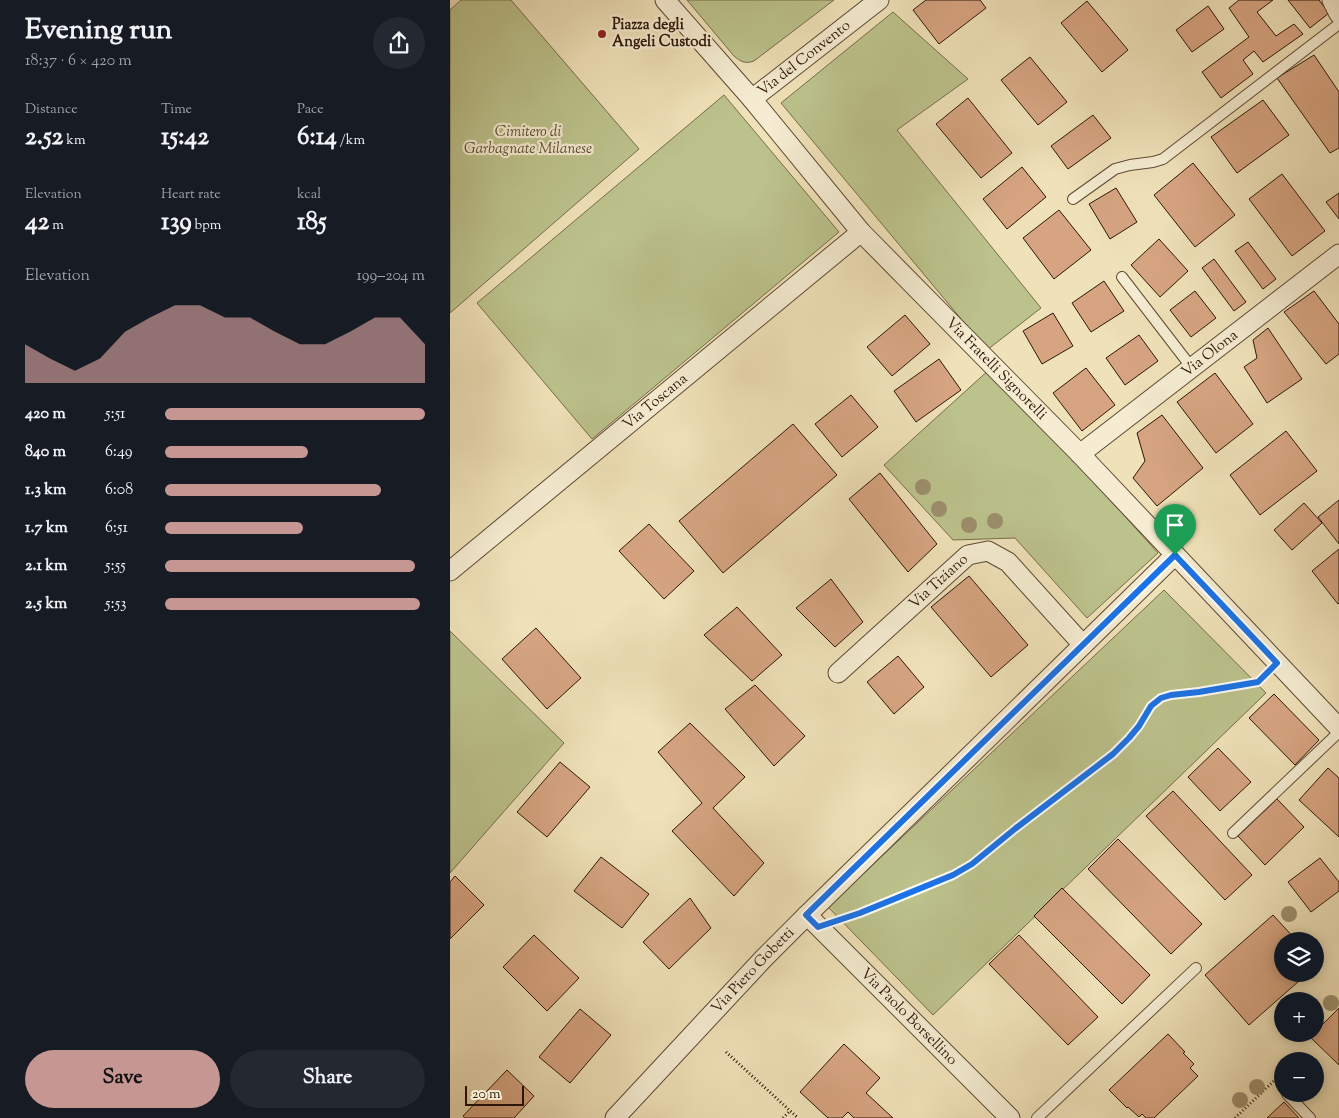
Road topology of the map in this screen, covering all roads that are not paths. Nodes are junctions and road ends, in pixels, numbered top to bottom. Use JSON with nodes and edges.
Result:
{"nodes":[{"id":1,"x":665,"y":0,"type":"edge"},
{"id":2,"x":879,"y":0,"type":"edge"},
{"id":3,"x":1332,"y":0,"type":"edge"},
{"id":4,"x":1339,"y":14,"type":"edge"},
{"id":5,"x":1339,"y":24,"type":"edge"},
{"id":6,"x":752,"y":98,"type":"junction"},
{"id":7,"x":1073,"y":199,"type":"dead end"},
{"id":8,"x":861,"y":232,"type":"junction"},
{"id":9,"x":1339,"y":254,"type":"edge"},
{"id":10,"x":1122,"y":276,"type":"dead end"},
{"id":11,"x":1192,"y":368,"type":"junction"},
{"id":12,"x":1080,"y":454,"type":"junction"},
{"id":13,"x":1175,"y":555,"type":"junction"},
{"id":14,"x":450,"y":571,"type":"edge"},
{"id":15,"x":1083,"y":645,"type":"junction"},
{"id":16,"x":838,"y":673,"type":"dead end"},
{"id":17,"x":1339,"y":730,"type":"edge"},
{"id":18,"x":1233,"y":832,"type":"dead end"},
{"id":19,"x":812,"y":921,"type":"junction"},
{"id":20,"x":1196,"y":968,"type":"dead end"},
{"id":21,"x":1295,"y":1102,"type":"edge"},
{"id":22,"x":615,"y":1118,"type":"edge"},
{"id":23,"x":1010,"y":1118,"type":"edge"},
{"id":24,"x":1037,"y":1118,"type":"edge"},
{"id":25,"x":1310,"y":1118,"type":"edge"}],
"edges":[{"from":1,"to":6,"type":"street","name":"Via Fratelli Signorelli"},
{"from":2,"to":6,"type":"street","name":"Via del Convento"},
{"from":3,"to":4,"type":"street"},
{"from":5,"to":7,"type":"lane"},
{"from":6,"to":8,"type":"street","name":"Via Fratelli Signorelli"},
{"from":8,"to":12,"type":"street","name":"Via Fratelli Signorelli"},
{"from":8,"to":14,"type":"street","name":"Via Toscana"},
{"from":9,"to":11,"type":"street","name":"Via Olona"},
{"from":10,"to":11,"type":"lane"},
{"from":11,"to":12,"type":"street","name":"Via Olona"},
{"from":12,"to":13,"type":"street","name":"Via Fratelli Signorelli"},
{"from":13,"to":15,"type":"street","name":"Via Piero Gobetti"},
{"from":13,"to":17,"type":"street","name":"Via Fratelli Signorelli"},
{"from":15,"to":16,"type":"street","name":"Via Tiziano"},
{"from":15,"to":19,"type":"street","name":"Via Piero Gobetti"},
{"from":17,"to":18,"type":"lane"},
{"from":19,"to":22,"type":"street","name":"Via Piero Gobetti"},
{"from":19,"to":23,"type":"street","name":"Via Paolo Borsellino"},
{"from":20,"to":24,"type":"lane"},
{"from":21,"to":25,"type":"lane"}]}
